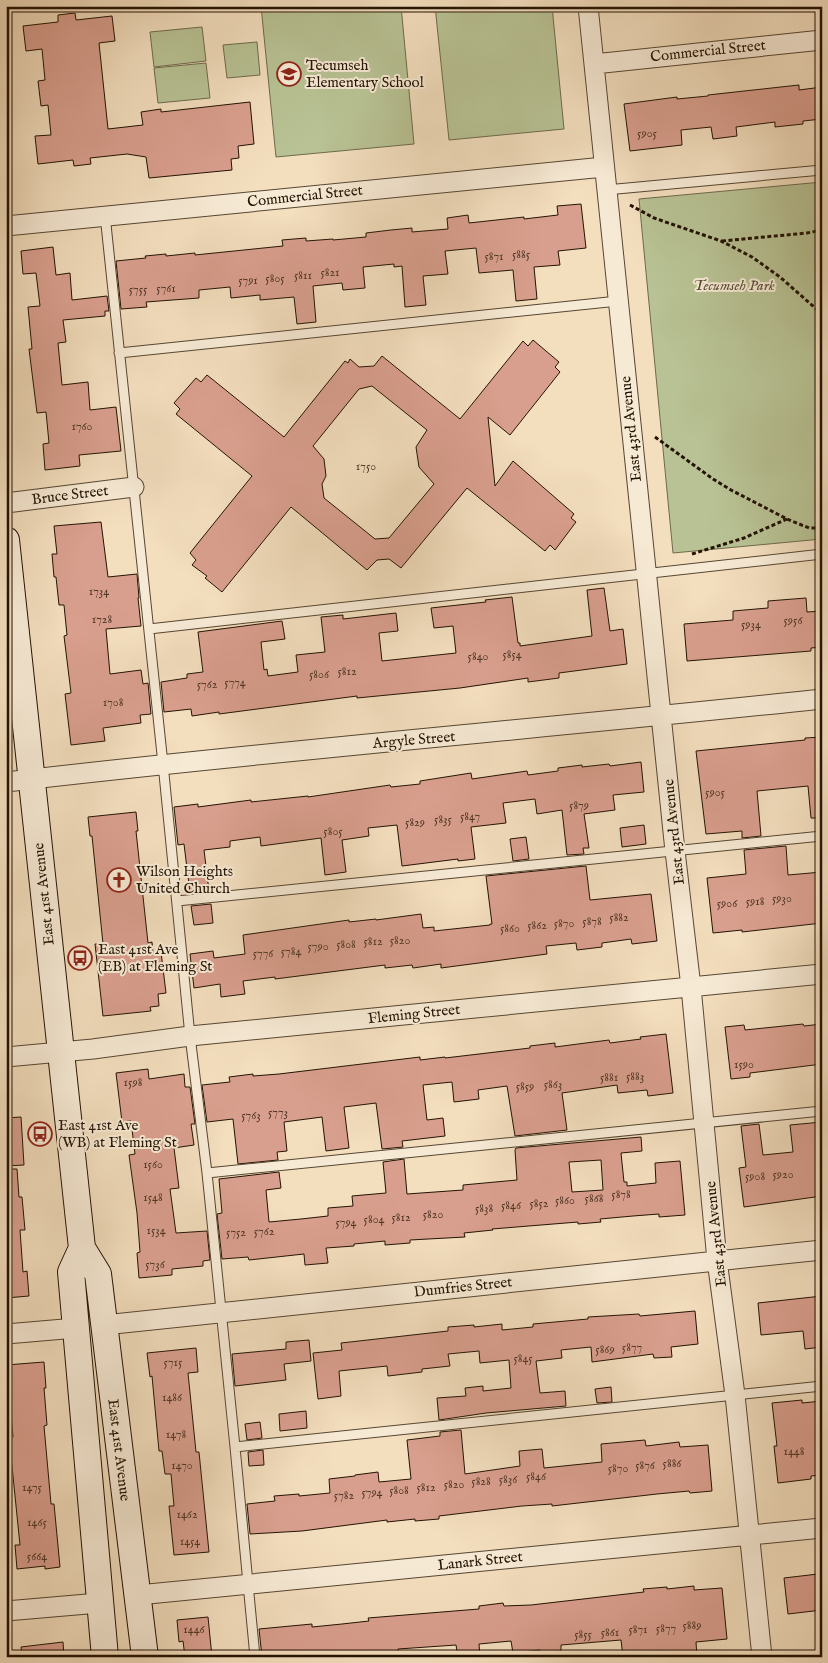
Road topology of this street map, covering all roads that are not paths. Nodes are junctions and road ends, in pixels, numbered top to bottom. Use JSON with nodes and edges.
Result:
{"nodes":[{"id":1,"x":588,"y":6,"type":"edge"},
{"id":2,"x":822,"y":40,"type":"edge"},
{"id":3,"x":594,"y":64,"type":"junction"},
{"id":4,"x":604,"y":167,"type":"junction"},
{"id":5,"x":822,"y":170,"type":"edge"},
{"id":6,"x":606,"y":190,"type":"junction"},
{"id":7,"x":104,"y":215,"type":"junction"},
{"id":8,"x":6,"y":226,"type":"edge"},
{"id":9,"x":618,"y":301,"type":"junction"},
{"id":10,"x":119,"y":353,"type":"junction"},
{"id":11,"x":134,"y":487,"type":"junction"},
{"id":12,"x":6,"y":503,"type":"edge"},
{"id":13,"x":6,"y":540,"type":"edge"},
{"id":14,"x":822,"y":554,"type":"edge"},
{"id":15,"x":647,"y":573,"type":"junction"},
{"id":16,"x":149,"y":629,"type":"junction"},
{"id":17,"x":822,"y":699,"type":"edge"},
{"id":18,"x":662,"y":716,"type":"junction"},
{"id":19,"x":163,"y":764,"type":"junction"},
{"id":20,"x":19,"y":780,"type":"edge"},
{"id":21,"x":822,"y":836,"type":"edge"},
{"id":22,"x":675,"y":851,"type":"junction"},
{"id":23,"x":177,"y":902,"type":"junction"},
{"id":24,"x":822,"y":974,"type":"edge"},
{"id":25,"x":691,"y":987,"type":"junction"},
{"id":26,"x":190,"y":1036,"type":"junction"},
{"id":27,"x":61,"y":1052,"type":"junction"},
{"id":28,"x":6,"y":1057,"type":"edge"},
{"id":29,"x":822,"y":1111,"type":"edge"},
{"id":30,"x":704,"y":1123,"type":"junction"},
{"id":31,"x":206,"y":1173,"type":"junction"},
{"id":32,"x":82,"y":1248,"type":"junction"},
{"id":33,"x":822,"y":1250,"type":"edge"},
{"id":34,"x":717,"y":1260,"type":"junction"},
{"id":35,"x":220,"y":1312,"type":"junction"},
{"id":36,"x":104,"y":1325,"type":"junction"},
{"id":37,"x":76,"y":1328,"type":"junction"},
{"id":38,"x":6,"y":1334,"type":"edge"},
{"id":39,"x":822,"y":1386,"type":"edge"},
{"id":40,"x":735,"y":1395,"type":"junction"},
{"id":41,"x":235,"y":1447,"type":"junction"},
{"id":42,"x":822,"y":1528,"type":"edge"},
{"id":43,"x":749,"y":1535,"type":"junction"},
{"id":44,"x":248,"y":1584,"type":"junction"},
{"id":45,"x":138,"y":1596,"type":"junction"},
{"id":46,"x":100,"y":1603,"type":"junction"},
{"id":47,"x":6,"y":1611,"type":"edge"},
{"id":48,"x":105,"y":1657,"type":"edge"},
{"id":49,"x":145,"y":1657,"type":"edge"},
{"id":50,"x":255,"y":1657,"type":"edge"},
{"id":51,"x":762,"y":1657,"type":"edge"}],
"edges":[{"from":1,"to":3,"type":"street","name":"East 43rd Avenue"},
{"from":2,"to":3,"type":"street","name":"Commercial Street"},
{"from":3,"to":4,"type":"street","name":"East 43rd Avenue"},
{"from":4,"to":6,"type":"street","name":"East 43rd Avenue"},
{"from":4,"to":7,"type":"street","name":"Commercial Street"},
{"from":5,"to":6,"type":"lane"},
{"from":6,"to":9,"type":"street","name":"East 43rd Avenue"},
{"from":7,"to":8,"type":"street","name":"Commercial Street"},
{"from":7,"to":10,"type":"lane"},
{"from":9,"to":10,"type":"lane"},
{"from":9,"to":15,"type":"street","name":"East 43rd Avenue"},
{"from":10,"to":11,"type":"lane"},
{"from":11,"to":12,"type":"street","name":"Bruce Street"},
{"from":11,"to":16,"type":"lane"},
{"from":13,"to":20,"type":"main road","name":"East 41st Avenue"},
{"from":14,"to":15,"type":"lane"},
{"from":15,"to":16,"type":"lane"},
{"from":15,"to":18,"type":"street","name":"East 43rd Avenue"},
{"from":16,"to":19,"type":"lane"},
{"from":17,"to":18,"type":"street","name":"Argyle Street"},
{"from":18,"to":19,"type":"street","name":"Argyle Street"},
{"from":18,"to":22,"type":"street","name":"East 43rd Avenue"},
{"from":19,"to":20,"type":"street","name":"Argyle Street"},
{"from":19,"to":23,"type":"lane"},
{"from":20,"to":27,"type":"main road","name":"East 41st Avenue"},
{"from":21,"to":22,"type":"lane"},
{"from":22,"to":23,"type":"lane"},
{"from":22,"to":25,"type":"street","name":"East 43rd Avenue"},
{"from":23,"to":26,"type":"lane"},
{"from":24,"to":25,"type":"street","name":"Fleming Street"},
{"from":25,"to":26,"type":"street","name":"Fleming Street"},
{"from":25,"to":30,"type":"street","name":"East 43rd Avenue"},
{"from":26,"to":27,"type":"street","name":"Fleming Street"},
{"from":26,"to":31,"type":"lane"},
{"from":27,"to":28,"type":"street","name":"Fleming Street"},
{"from":27,"to":32,"type":"main road","name":"East 41st Avenue"},
{"from":29,"to":30,"type":"lane"},
{"from":30,"to":31,"type":"lane"},
{"from":30,"to":34,"type":"street","name":"East 43rd Avenue"},
{"from":31,"to":35,"type":"lane"},
{"from":32,"to":36,"type":"main road","name":"East 41st Avenue"},
{"from":32,"to":37,"type":"main road","name":"East 41st Avenue"},
{"from":33,"to":34,"type":"street","name":"Dumfries Street"},
{"from":34,"to":35,"type":"street","name":"Dumfries Street"},
{"from":34,"to":40,"type":"street","name":"East 43rd Avenue"},
{"from":35,"to":36,"type":"street","name":"Dumfries Street"},
{"from":35,"to":41,"type":"lane"},
{"from":36,"to":45,"type":"main road","name":"East 41st Avenue"},
{"from":37,"to":38,"type":"street"},
{"from":37,"to":46,"type":"main road","name":"East 41st Avenue"},
{"from":39,"to":40,"type":"lane"},
{"from":40,"to":41,"type":"lane"},
{"from":40,"to":43,"type":"street","name":"East 43rd Avenue"},
{"from":41,"to":44,"type":"lane"},
{"from":42,"to":43,"type":"street","name":"Lanark Street"},
{"from":43,"to":44,"type":"street","name":"Lanark Street"},
{"from":43,"to":51,"type":"street","name":"East 43rd Avenue"},
{"from":44,"to":45,"type":"street","name":"Lanark Street"},
{"from":44,"to":50,"type":"lane"},
{"from":45,"to":49,"type":"main road","name":"East 41st Avenue"},
{"from":46,"to":47,"type":"street"},
{"from":46,"to":48,"type":"main road","name":"East 41st Avenue"}]}
